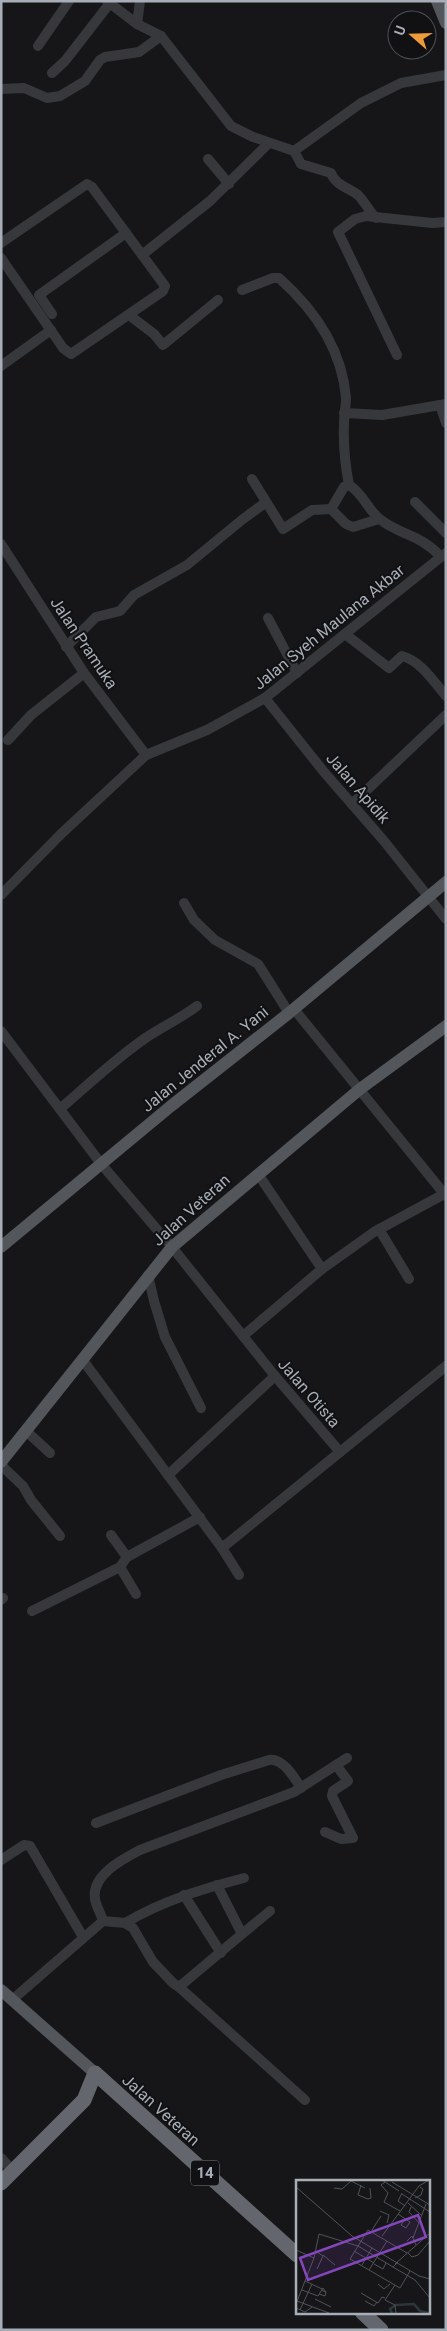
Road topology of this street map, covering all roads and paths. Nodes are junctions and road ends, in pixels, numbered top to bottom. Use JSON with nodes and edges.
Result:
{"nodes":[{"id":1,"x":69,"y":1,"type":"edge"},
{"id":2,"x":140,"y":1,"type":"edge"},
{"id":3,"x":437,"y":1,"type":"edge"},
{"id":4,"x":109,"y":2,"type":"edge"},
{"id":5,"x":446,"y":22,"type":"edge"},
{"id":6,"x":137,"y":24,"type":"junction"},
{"id":7,"x":162,"y":36,"type":"junction"},
{"id":8,"x":38,"y":46,"type":"dead end"},
{"id":9,"x":52,"y":73,"type":"dead end"},
{"id":10,"x":446,"y":75,"type":"edge"},
{"id":11,"x":1,"y":89,"type":"edge"},
{"id":12,"x":269,"y":143,"type":"junction"},
{"id":13,"x":294,"y":151,"type":"junction"},
{"id":14,"x":208,"y":159,"type":"dead end"},
{"id":15,"x":229,"y":184,"type":"junction"},
{"id":16,"x":376,"y":218,"type":"junction"},
{"id":17,"x":446,"y":222,"type":"edge"},
{"id":18,"x":126,"y":232,"type":"junction"},
{"id":19,"x":1,"y":243,"type":"edge"},
{"id":20,"x":142,"y":255,"type":"junction"},
{"id":21,"x":1,"y":258,"type":"edge"},
{"id":22,"x":242,"y":290,"type":"dead end"},
{"id":23,"x":218,"y":300,"type":"dead end"},
{"id":24,"x":52,"y":314,"type":"dead end"},
{"id":25,"x":129,"y":315,"type":"junction"},
{"id":26,"x":51,"y":330,"type":"junction"},
{"id":27,"x":397,"y":355,"type":"dead end"},
{"id":28,"x":1,"y":366,"type":"edge"},
{"id":29,"x":442,"y":406,"type":"edge"},
{"id":30,"x":344,"y":418,"type":"junction"},
{"id":31,"x":445,"y":422,"type":"edge"},
{"id":32,"x":252,"y":479,"type":"dead end"},
{"id":33,"x":350,"y":485,"type":"junction"},
{"id":34,"x":414,"y":502,"type":"dead end"},
{"id":35,"x":266,"y":504,"type":"junction"},
{"id":36,"x":331,"y":509,"type":"junction"},
{"id":37,"x":379,"y":520,"type":"junction"},
{"id":38,"x":446,"y":532,"type":"edge"},
{"id":39,"x":1,"y":544,"type":"edge"},
{"id":40,"x":444,"y":554,"type":"edge"},
{"id":41,"x":268,"y":618,"type":"dead end"},
{"id":42,"x":345,"y":634,"type":"junction"},
{"id":43,"x":66,"y":647,"type":"junction"},
{"id":44,"x":84,"y":673,"type":"junction"},
{"id":45,"x":297,"y":673,"type":"junction"},
{"id":46,"x":446,"y":696,"type":"edge"},
{"id":47,"x":265,"y":698,"type":"junction"},
{"id":48,"x":446,"y":715,"type":"edge"},
{"id":49,"x":8,"y":740,"type":"dead end"},
{"id":50,"x":146,"y":755,"type":"junction"},
{"id":51,"x":352,"y":804,"type":"junction"},
{"id":52,"x":446,"y":882,"type":"edge"},
{"id":53,"x":1,"y":895,"type":"edge"},
{"id":54,"x":429,"y":896,"type":"junction"},
{"id":55,"x":184,"y":903,"type":"dead end"},
{"id":56,"x":446,"y":919,"type":"edge"},
{"id":57,"x":197,"y":1006,"type":"dead end"},
{"id":58,"x":292,"y":1011,"type":"junction"},
{"id":59,"x":446,"y":1026,"type":"edge"},
{"id":60,"x":1,"y":1031,"type":"edge"},
{"id":61,"x":360,"y":1090,"type":"junction"},
{"id":62,"x":60,"y":1109,"type":"junction"},
{"id":63,"x":102,"y":1165,"type":"junction"},
{"id":64,"x":258,"y":1174,"type":"junction"},
{"id":65,"x":445,"y":1194,"type":"edge"},
{"id":66,"x":379,"y":1229,"type":"junction"},
{"id":67,"x":1,"y":1247,"type":"edge"},
{"id":68,"x":172,"y":1247,"type":"junction"},
{"id":69,"x":322,"y":1269,"type":"junction"},
{"id":70,"x":148,"y":1275,"type":"junction"},
{"id":71,"x":409,"y":1279,"type":"dead end"},
{"id":72,"x":243,"y":1336,"type":"junction"},
{"id":73,"x":82,"y":1359,"type":"junction"},
{"id":74,"x":446,"y":1366,"type":"edge"},
{"id":75,"x":275,"y":1376,"type":"junction"},
{"id":76,"x":201,"y":1408,"type":"dead end"},
{"id":77,"x":26,"y":1431,"type":"junction"},
{"id":78,"x":50,"y":1452,"type":"dead end"},
{"id":79,"x":340,"y":1452,"type":"junction"},
{"id":80,"x":1,"y":1464,"type":"edge"},
{"id":81,"x":168,"y":1475,"type":"junction"},
{"id":82,"x":200,"y":1517,"type":"junction"},
{"id":83,"x":111,"y":1535,"type":"dead end"},
{"id":84,"x":60,"y":1536,"type":"dead end"},
{"id":85,"x":222,"y":1548,"type":"junction"},
{"id":86,"x":127,"y":1557,"type":"junction"},
{"id":87,"x":120,"y":1567,"type":"junction"},
{"id":88,"x":238,"y":1576,"type":"dead end"},
{"id":89,"x":136,"y":1594,"type":"dead end"},
{"id":90,"x":32,"y":1610,"type":"dead end"},
{"id":91,"x":347,"y":1758,"type":"dead end"},
{"id":92,"x":336,"y":1765,"type":"junction"},
{"id":93,"x":301,"y":1788,"type":"junction"},
{"id":94,"x":96,"y":1823,"type":"dead end"},
{"id":95,"x":325,"y":1832,"type":"dead end"},
{"id":96,"x":1,"y":1860,"type":"edge"},
{"id":97,"x":244,"y":1878,"type":"dead end"},
{"id":98,"x":217,"y":1885,"type":"junction"},
{"id":99,"x":184,"y":1895,"type":"junction"},
{"id":100,"x":270,"y":1911,"type":"dead end"},
{"id":101,"x":103,"y":1921,"type":"junction"},
{"id":102,"x":125,"y":1923,"type":"junction"},
{"id":103,"x":242,"y":1934,"type":"junction"},
{"id":104,"x":83,"y":1937,"type":"junction"},
{"id":105,"x":221,"y":1953,"type":"junction"},
{"id":106,"x":179,"y":1987,"type":"junction"},
{"id":107,"x":1,"y":1990,"type":"edge"},
{"id":108,"x":12,"y":2000,"type":"junction"},
{"id":109,"x":94,"y":2073,"type":"junction"},
{"id":110,"x":113,"y":2090,"type":"junction"},
{"id":111,"x":84,"y":2100,"type":"junction"},
{"id":112,"x":305,"y":2100,"type":"dead end"},
{"id":113,"x":1,"y":2158,"type":"edge"},
{"id":114,"x":13,"y":2171,"type":"junction"},
{"id":115,"x":1,"y":2182,"type":"edge"},
{"id":116,"x":296,"y":2254,"type":"edge"},
{"id":117,"x":364,"y":2314,"type":"edge"},
{"id":118,"x":381,"y":2330,"type":"edge"}],
"edges":[{"from":1,"to":8,"type":"street"},
{"from":2,"to":6,"type":"street"},
{"from":3,"to":5,"type":"main road"},
{"from":4,"to":6,"type":"street"},
{"from":4,"to":9,"type":"street"},
{"from":6,"to":7,"type":"street"},
{"from":7,"to":11,"type":"street"},
{"from":7,"to":12,"type":"street"},
{"from":10,"to":13,"type":"street"},
{"from":12,"to":13,"type":"street"},
{"from":12,"to":15,"type":"street"},
{"from":13,"to":16,"type":"street"},
{"from":14,"to":15,"type":"street"},
{"from":15,"to":20,"type":"street"},
{"from":16,"to":17,"type":"street"},
{"from":16,"to":27,"type":"street"},
{"from":18,"to":19,"type":"street"},
{"from":18,"to":20,"type":"street"},
{"from":18,"to":24,"type":"street"},
{"from":20,"to":25,"type":"street"},
{"from":21,"to":26,"type":"street"},
{"from":22,"to":30,"type":"street"},
{"from":23,"to":25,"type":"street"},
{"from":25,"to":26,"type":"street"},
{"from":26,"to":28,"type":"street"},
{"from":29,"to":30,"type":"street"},
{"from":29,"to":31,"type":"street"},
{"from":30,"to":33,"type":"street"},
{"from":32,"to":35,"type":"street"},
{"from":33,"to":36,"type":"street"},
{"from":33,"to":37,"type":"street"},
{"from":34,"to":38,"type":"street"},
{"from":35,"to":36,"type":"street"},
{"from":35,"to":43,"type":"street"},
{"from":36,"to":37,"type":"street"},
{"from":37,"to":40,"type":"street"},
{"from":39,"to":43,"type":"street","name":"Jalan Pramuka"},
{"from":40,"to":42,"type":"street","name":"Jalan Syeh Maulana Akbar"},
{"from":41,"to":45,"type":"street"},
{"from":42,"to":45,"type":"street","name":"Jalan Syeh Maulana Akbar"},
{"from":42,"to":46,"type":"street"},
{"from":43,"to":44,"type":"street","name":"Jalan Pramuka"},
{"from":44,"to":49,"type":"street"},
{"from":44,"to":50,"type":"street","name":"Jalan Pramuka"},
{"from":45,"to":47,"type":"street","name":"Jalan Syeh Maulana Akbar"},
{"from":47,"to":50,"type":"street","name":"Jalan Syeh Maulana Akbar"},
{"from":47,"to":51,"type":"street","name":"Jalan Apidik"},
{"from":48,"to":51,"type":"street"},
{"from":50,"to":53,"type":"street"},
{"from":51,"to":54,"type":"street","name":"Jalan Apidik"},
{"from":52,"to":54,"type":"main road","name":"Jalan Jenderal A. Yani"},
{"from":54,"to":56,"type":"street","name":"Jalan Apidik"},
{"from":54,"to":58,"type":"main road","name":"Jalan Jenderal A. Yani"},
{"from":55,"to":58,"type":"street"},
{"from":57,"to":62,"type":"street"},
{"from":58,"to":61,"type":"street"},
{"from":58,"to":63,"type":"main road","name":"Jalan Jenderal A. Yani"},
{"from":59,"to":61,"type":"main road","name":"Jalan Veteran"},
{"from":60,"to":62,"type":"street","name":"Jalan Otista"},
{"from":61,"to":64,"type":"main road","name":"Jalan Veteran"},
{"from":61,"to":65,"type":"street"},
{"from":62,"to":63,"type":"street","name":"Jalan Otista"},
{"from":63,"to":67,"type":"main road","name":"Jalan Jenderal A. Yani"},
{"from":63,"to":68,"type":"street","name":"Jalan Otista"},
{"from":64,"to":68,"type":"main road","name":"Jalan Veteran"},
{"from":64,"to":69,"type":"street"},
{"from":65,"to":66,"type":"street"},
{"from":66,"to":69,"type":"street"},
{"from":66,"to":71,"type":"street"},
{"from":68,"to":70,"type":"main road","name":"Jalan Veteran"},
{"from":68,"to":72,"type":"street","name":"Jalan Otista"},
{"from":69,"to":72,"type":"street"},
{"from":70,"to":73,"type":"main road","name":"Jalan Veteran"},
{"from":70,"to":76,"type":"street"},
{"from":72,"to":75,"type":"street","name":"Jalan Otista"},
{"from":73,"to":77,"type":"main road","name":"Jalan Veteran"},
{"from":73,"to":81,"type":"street"},
{"from":74,"to":79,"type":"street","name":"Jalan Otista"},
{"from":75,"to":79,"type":"street","name":"Jalan Otista"},
{"from":75,"to":81,"type":"street"},
{"from":77,"to":78,"type":"street"},
{"from":77,"to":80,"type":"main road","name":"Jalan Veteran"},
{"from":79,"to":85,"type":"street"},
{"from":80,"to":84,"type":"street"},
{"from":81,"to":82,"type":"street"},
{"from":82,"to":85,"type":"street"},
{"from":82,"to":86,"type":"street"},
{"from":83,"to":86,"type":"street"},
{"from":85,"to":88,"type":"street"},
{"from":86,"to":87,"type":"street"},
{"from":87,"to":89,"type":"street"},
{"from":87,"to":90,"type":"street"},
{"from":91,"to":92,"type":"street"},
{"from":92,"to":93,"type":"street"},
{"from":92,"to":95,"type":"street"},
{"from":93,"to":94,"type":"street"},
{"from":93,"to":101,"type":"street"},
{"from":96,"to":104,"type":"street"},
{"from":97,"to":98,"type":"street"},
{"from":98,"to":99,"type":"street"},
{"from":98,"to":103,"type":"street"},
{"from":99,"to":102,"type":"street"},
{"from":99,"to":105,"type":"street"},
{"from":100,"to":103,"type":"street"},
{"from":101,"to":102,"type":"street"},
{"from":101,"to":104,"type":"street"},
{"from":102,"to":106,"type":"street"},
{"from":103,"to":105,"type":"street"},
{"from":104,"to":108,"type":"street"},
{"from":105,"to":106,"type":"street"},
{"from":106,"to":112,"type":"street"},
{"from":107,"to":108,"type":"main road","name":"Jalan Veteran"},
{"from":108,"to":109,"type":"main road","name":"Jalan Veteran"},
{"from":109,"to":110,"type":"highway","name":"Jalan Veteran","number":"14"},
{"from":109,"to":111,"type":"highway"},
{"from":110,"to":111,"type":"highway"},
{"from":110,"to":116,"type":"highway","name":"Jalan Veteran","number":"14"},
{"from":111,"to":114,"type":"highway"},
{"from":113,"to":114,"type":"street"},
{"from":114,"to":115,"type":"highway"},
{"from":117,"to":118,"type":"highway"}]}
